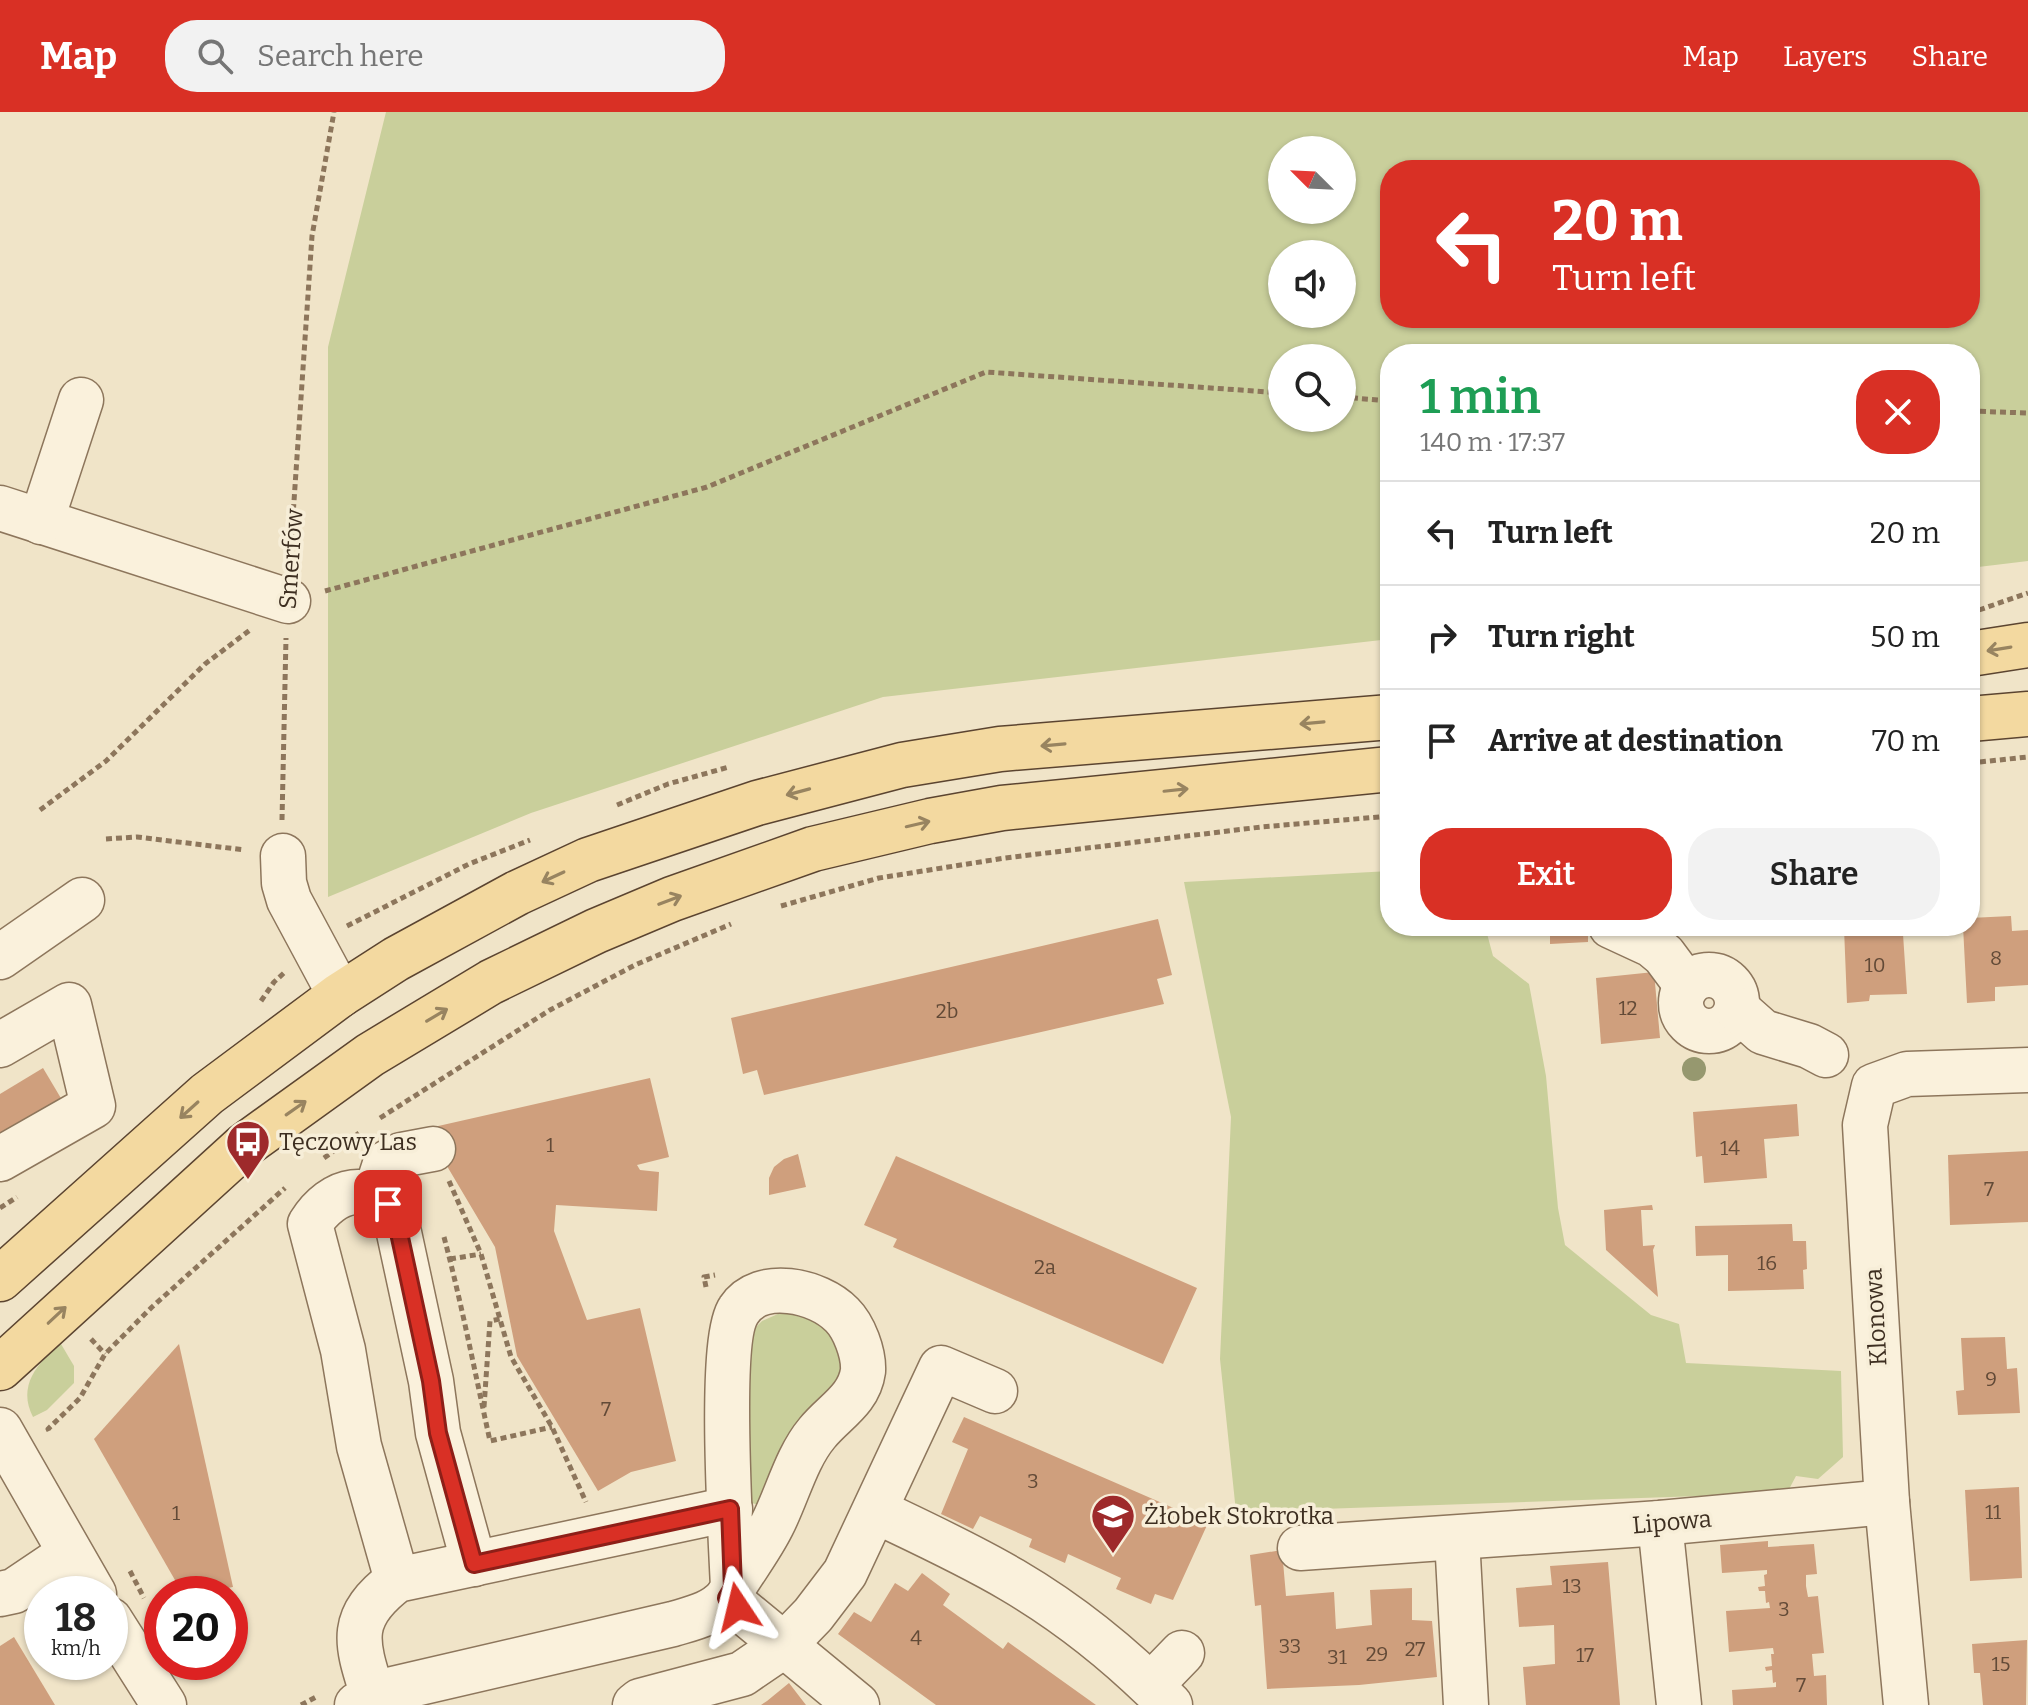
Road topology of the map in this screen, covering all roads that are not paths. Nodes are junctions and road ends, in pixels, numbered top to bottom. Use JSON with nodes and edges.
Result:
{"nodes":[{"id":1,"x":81,"y":400,"type":"dead end"},
{"id":2,"x":0,"y":508,"type":"edge"},
{"id":3,"x":41,"y":522,"type":"junction"},
{"id":4,"x":288,"y":601,"type":"road end"},
{"id":5,"x":2028,"y":645,"type":"edge"},
{"id":6,"x":1980,"y":652,"type":"edge"},
{"id":7,"x":2028,"y":714,"type":"edge"},
{"id":8,"x":1380,"y":718,"type":"edge"},
{"id":9,"x":1980,"y":718,"type":"edge"},
{"id":10,"x":1380,"y":770,"type":"edge"},
{"id":11,"x":283,"y":856,"type":"road end"},
{"id":12,"x":82,"y":900,"type":"dead end"},
{"id":13,"x":1627,"y":936,"type":"edge"},
{"id":14,"x":0,"y":957,"type":"edge"},
{"id":15,"x":340,"y":995,"type":"junction"},
{"id":16,"x":0,"y":1045,"type":"edge"},
{"id":17,"x":1826,"y":1055,"type":"dead end"},
{"id":18,"x":2028,"y":1070,"type":"edge"},
{"id":19,"x":0,"y":1159,"type":"edge"},
{"id":20,"x":440,"y":1163,"type":"road end"},
{"id":21,"x":375,"y":1195,"type":"junction"},
{"id":22,"x":0,"y":1279,"type":"edge"},
{"id":23,"x":0,"y":1368,"type":"edge"},
{"id":24,"x":995,"y":1391,"type":"dead end"},
{"id":25,"x":0,"y":1430,"type":"edge"},
{"id":26,"x":1887,"y":1502,"type":"junction"},
{"id":27,"x":730,"y":1509,"type":"junction"},
{"id":28,"x":876,"y":1511,"type":"junction"},
{"id":29,"x":1660,"y":1523,"type":"junction"},
{"id":30,"x":1457,"y":1538,"type":"junction"},
{"id":31,"x":1300,"y":1548,"type":"dead end"},
{"id":32,"x":69,"y":1554,"type":"junction"},
{"id":33,"x":474,"y":1564,"type":"junction"},
{"id":34,"x":83,"y":1576,"type":"edge"},
{"id":35,"x":397,"y":1580,"type":"junction"},
{"id":36,"x":730,"y":1593,"type":"junction"},
{"id":37,"x":0,"y":1594,"type":"edge"},
{"id":38,"x":783,"y":1646,"type":"junction"},
{"id":39,"x":128,"y":1648,"type":"edge"},
{"id":40,"x":1182,"y":1653,"type":"dead end"},
{"id":41,"x":1160,"y":1695,"type":"edge"},
{"id":42,"x":363,"y":1702,"type":"edge"},
{"id":43,"x":164,"y":1705,"type":"edge"},
{"id":44,"x":635,"y":1705,"type":"edge"},
{"id":45,"x":857,"y":1705,"type":"edge"},
{"id":46,"x":1466,"y":1705,"type":"edge"},
{"id":47,"x":1679,"y":1705,"type":"edge"},
{"id":48,"x":1906,"y":1705,"type":"edge"}],
"edges":[{"from":1,"to":3,"type":"street"},
{"from":2,"to":3,"type":"street"},
{"from":3,"to":4,"type":"street"},
{"from":5,"to":6,"type":"main road","one_way":true},
{"from":7,"to":9,"type":"main road"},
{"from":8,"to":15,"type":"main road","one_way":true},
{"from":23,"to":10,"type":"main road","one_way":true},
{"from":11,"to":15,"type":"street"},
{"from":12,"to":14,"type":"street"},
{"from":13,"to":17,"type":"street"},
{"from":15,"to":22,"type":"main road","one_way":true},
{"from":16,"to":19,"type":"street"},
{"from":18,"to":26,"type":"street","name":"Klonowa"},
{"from":20,"to":21,"type":"street"},
{"from":21,"to":33,"type":"street"},
{"from":21,"to":35,"type":"street"},
{"from":24,"to":28,"type":"street"},
{"from":25,"to":32,"type":"street"},
{"from":26,"to":29,"type":"street","name":"Lipowa"},
{"from":26,"to":48,"type":"street","name":"Klonowa"},
{"from":27,"to":33,"type":"street"},
{"from":27,"to":36,"type":"street"},
{"from":27,"to":36,"type":"street"},
{"from":28,"to":38,"type":"street"},
{"from":28,"to":41,"type":"street"},
{"from":29,"to":30,"type":"street","name":"Lipowa"},
{"from":29,"to":47,"type":"street"},
{"from":30,"to":31,"type":"street","name":"Lipowa"},
{"from":30,"to":46,"type":"street"},
{"from":32,"to":34,"type":"street"},
{"from":32,"to":37,"type":"street"},
{"from":33,"to":35,"type":"street"},
{"from":35,"to":42,"type":"street"},
{"from":36,"to":38,"type":"street"},
{"from":36,"to":42,"type":"street"},
{"from":38,"to":44,"type":"street"},
{"from":38,"to":45,"type":"street"},
{"from":39,"to":43,"type":"street"},
{"from":40,"to":41,"type":"street"}]}
